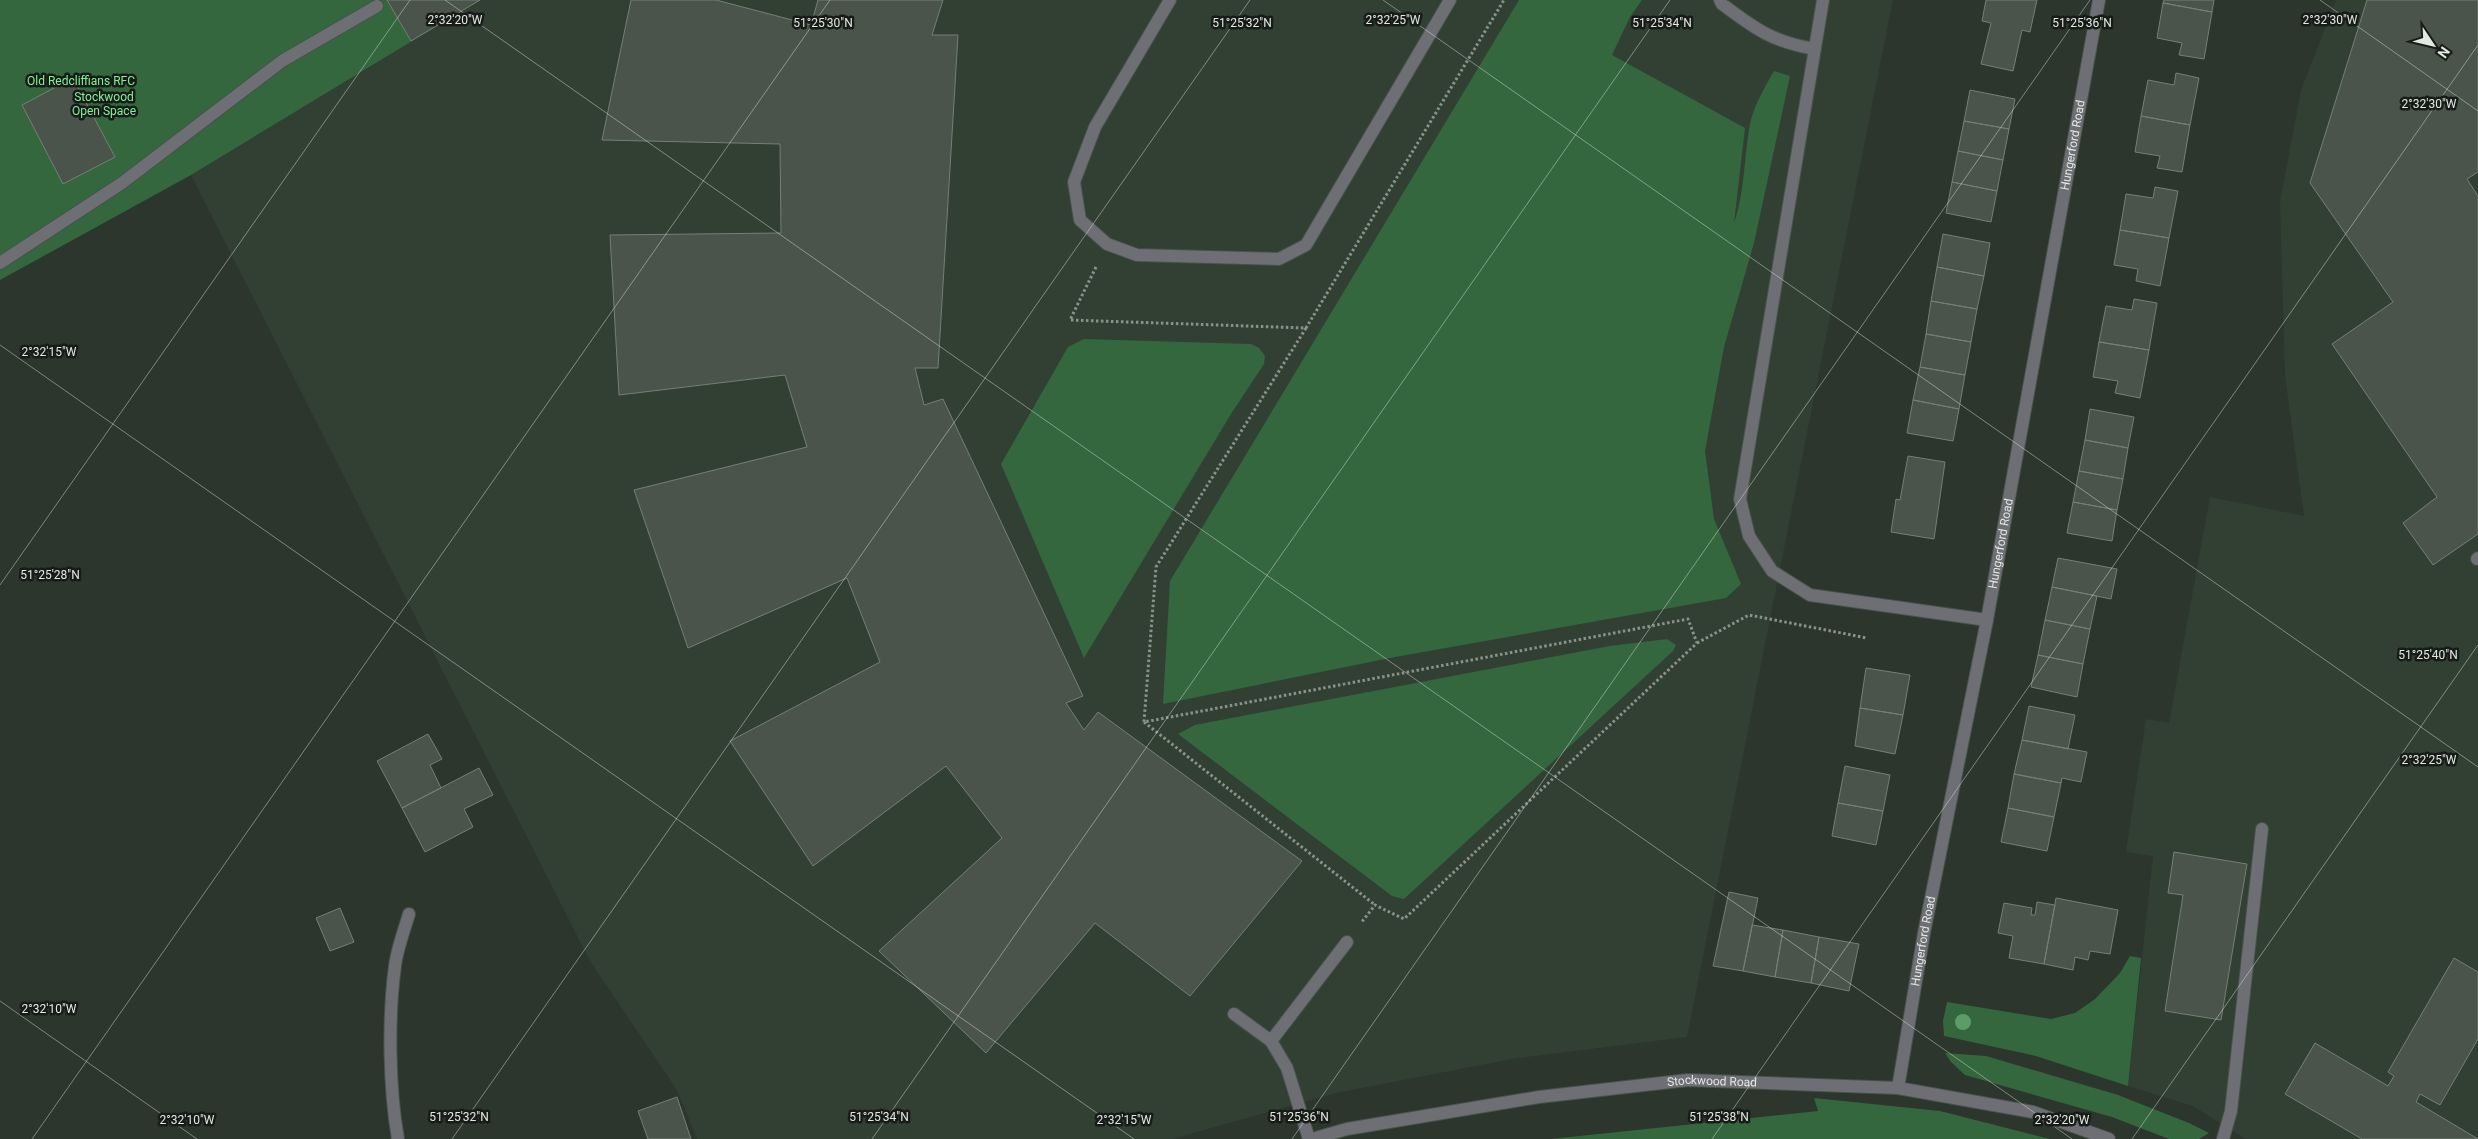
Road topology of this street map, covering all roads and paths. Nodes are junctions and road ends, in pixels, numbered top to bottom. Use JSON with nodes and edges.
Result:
{"nodes":[{"id":1,"x":1170,"y":0,"type":"edge"},
{"id":2,"x":1450,"y":0,"type":"edge"},
{"id":3,"x":1720,"y":0,"type":"edge"},
{"id":4,"x":1823,"y":0,"type":"edge"},
{"id":5,"x":2099,"y":0,"type":"edge"},
{"id":6,"x":377,"y":6,"type":"dead end"},
{"id":7,"x":1815,"y":49,"type":"junction"},
{"id":8,"x":0,"y":264,"type":"edge"},
{"id":9,"x":1306,"y":328,"type":"dead end"},
{"id":10,"x":1986,"y":620,"type":"junction"},
{"id":11,"x":1867,"y":638,"type":"dead end"},
{"id":12,"x":1697,"y":643,"type":"junction"},
{"id":13,"x":1144,"y":722,"type":"junction"},
{"id":14,"x":2262,"y":829,"type":"dead end"},
{"id":15,"x":1374,"y":905,"type":"junction"},
{"id":16,"x":409,"y":914,"type":"dead end"},
{"id":17,"x":1347,"y":942,"type":"joint"},
{"id":18,"x":1234,"y":1014,"type":"dead end"},
{"id":19,"x":1271,"y":1041,"type":"junction"},
{"id":20,"x":1898,"y":1088,"type":"junction"},
{"id":21,"x":398,"y":1139,"type":"edge"},
{"id":22,"x":1310,"y":1139,"type":"edge"},
{"id":23,"x":2109,"y":1139,"type":"edge"},
{"id":24,"x":2223,"y":1139,"type":"edge"}],
"edges":[{"from":1,"to":2,"type":"street"},
{"from":3,"to":7,"type":"street"},
{"from":4,"to":7,"type":"street"},
{"from":5,"to":10,"type":"street","name":"Hungerford Road"},
{"from":6,"to":8,"type":"street"},
{"from":7,"to":10,"type":"street"},
{"from":9,"to":13,"type":"path"},
{"from":10,"to":20,"type":"street","name":"Hungerford Road"},
{"from":11,"to":12,"type":"path"},
{"from":12,"to":13,"type":"path"},
{"from":12,"to":15,"type":"path"},
{"from":13,"to":15,"type":"path"},
{"from":14,"to":24,"type":"street"},
{"from":15,"to":17,"type":"path"},
{"from":16,"to":21,"type":"street"},
{"from":17,"to":19,"type":"street"},
{"from":18,"to":19,"type":"street"},
{"from":19,"to":22,"type":"street"},
{"from":20,"to":22,"type":"street","name":"Stockwood Road"},
{"from":20,"to":23,"type":"street","name":"Stockwood Road"}]}
